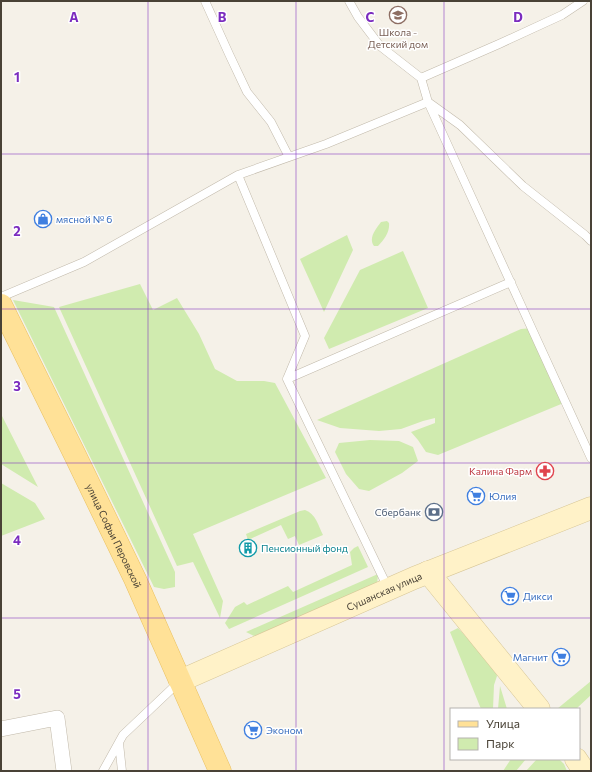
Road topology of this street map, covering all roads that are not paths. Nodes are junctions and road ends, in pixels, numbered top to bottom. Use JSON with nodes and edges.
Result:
{"nodes":[{"id":1,"x":205,"y":1,"type":"edge"},
{"id":2,"x":349,"y":1,"type":"edge"},
{"id":3,"x":583,"y":1,"type":"edge"},
{"id":4,"x":421,"y":78,"type":"junction"},
{"id":5,"x":428,"y":102,"type":"junction"},
{"id":6,"x":289,"y":157,"type":"junction"},
{"id":7,"x":238,"y":175,"type":"junction"},
{"id":8,"x":591,"y":241,"type":"edge"},
{"id":9,"x":511,"y":282,"type":"junction"},
{"id":10,"x":1,"y":296,"type":"edge"},
{"id":11,"x":1,"y":305,"type":"edge"},
{"id":12,"x":287,"y":379,"type":"junction"},
{"id":13,"x":591,"y":458,"type":"edge"},
{"id":14,"x":591,"y":508,"type":"edge"},
{"id":15,"x":428,"y":572,"type":"junction"},
{"id":16,"x":389,"y":589,"type":"junction"},
{"id":17,"x":180,"y":681,"type":"junction"},
{"id":18,"x":538,"y":708,"type":"edge"},
{"id":19,"x":1,"y":729,"type":"edge"},
{"id":20,"x":119,"y":743,"type":"junction"},
{"id":21,"x":577,"y":760,"type":"edge"},
{"id":22,"x":64,"y":771,"type":"edge"},
{"id":23,"x":103,"y":771,"type":"edge"},
{"id":24,"x":122,"y":771,"type":"edge"},
{"id":25,"x":220,"y":771,"type":"edge"},
{"id":26,"x":584,"y":771,"type":"edge"}],
"edges":[{"from":1,"to":6,"type":"lane"},
{"from":2,"to":4,"type":"lane"},
{"from":3,"to":4,"type":"lane"},
{"from":4,"to":5,"type":"lane"},
{"from":5,"to":6,"type":"lane"},
{"from":5,"to":8,"type":"lane"},
{"from":5,"to":9,"type":"lane"},
{"from":6,"to":7,"type":"lane"},
{"from":7,"to":10,"type":"lane"},
{"from":7,"to":12,"type":"lane"},
{"from":9,"to":12,"type":"lane"},
{"from":9,"to":13,"type":"lane"},
{"from":11,"to":17,"type":"main road","name":"улица Софьи Перовской"},
{"from":12,"to":16,"type":"lane"},
{"from":14,"to":15,"type":"main road","name":"Сушанская улица"},
{"from":15,"to":16,"type":"main road","name":"Сушанская улица"},
{"from":15,"to":18,"type":"main road"},
{"from":16,"to":17,"type":"main road","name":"Сушанская улица"},
{"from":17,"to":20,"type":"lane"},
{"from":17,"to":25,"type":"main road","name":"улица Софьи Перовской"},
{"from":19,"to":22,"type":"street"},
{"from":20,"to":23,"type":"lane"},
{"from":20,"to":24,"type":"lane"},
{"from":21,"to":26,"type":"main road"}]}
